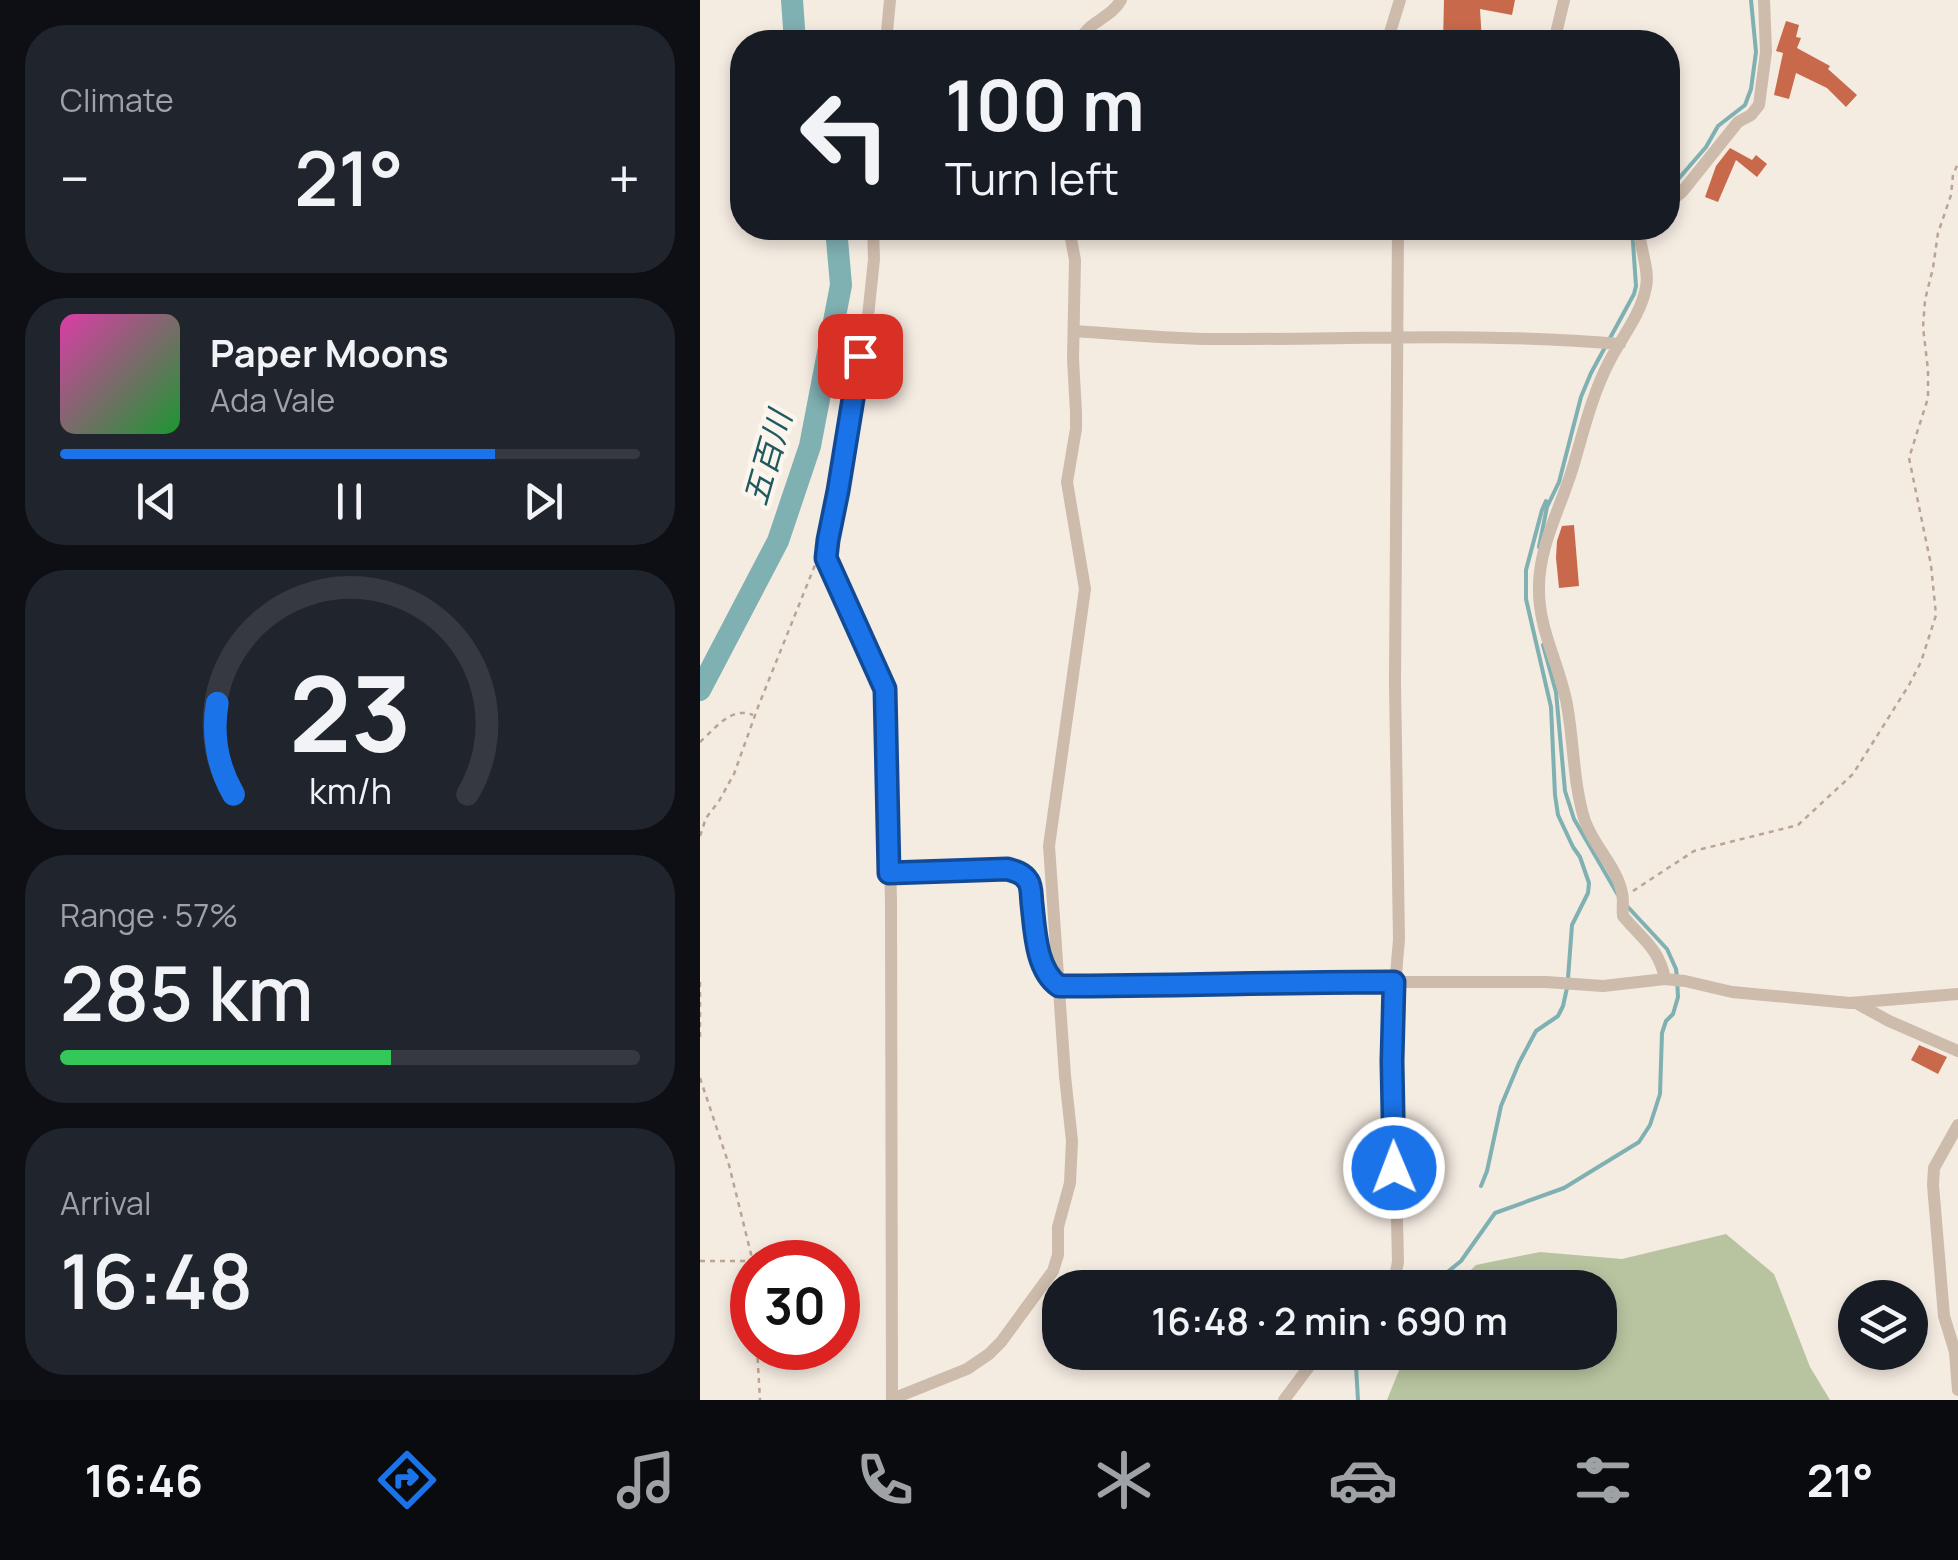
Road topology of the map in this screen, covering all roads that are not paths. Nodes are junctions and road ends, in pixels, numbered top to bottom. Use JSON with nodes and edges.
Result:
{"nodes":[{"id":1,"x":890,"y":0,"type":"edge"},
{"id":2,"x":1120,"y":0,"type":"edge"},
{"id":3,"x":1400,"y":0,"type":"edge"},
{"id":4,"x":1564,"y":0,"type":"edge"},
{"id":5,"x":1764,"y":0,"type":"edge"},
{"id":6,"x":887,"y":30,"type":"edge"},
{"id":7,"x":1085,"y":30,"type":"edge"},
{"id":8,"x":1391,"y":30,"type":"edge"},
{"id":9,"x":1557,"y":30,"type":"edge"},
{"id":10,"x":1680,"y":194,"type":"edge"},
{"id":11,"x":874,"y":240,"type":"edge"},
{"id":12,"x":1071,"y":240,"type":"edge"},
{"id":13,"x":1398,"y":240,"type":"edge"},
{"id":14,"x":1640,"y":240,"type":"edge"},
{"id":15,"x":1075,"y":331,"type":"junction"},
{"id":16,"x":1397,"y":338,"type":"junction"},
{"id":17,"x":1620,"y":344,"type":"junction"},
{"id":18,"x":889,"y":873,"type":"junction"},
{"id":19,"x":1665,"y":979,"type":"junction"},
{"id":20,"x":1394,"y":982,"type":"junction"},
{"id":21,"x":1059,"y":986,"type":"junction"},
{"id":22,"x":1958,"y":994,"type":"edge"},
{"id":23,"x":1856,"y":1003,"type":"junction"},
{"id":24,"x":1958,"y":1051,"type":"edge"},
{"id":25,"x":1958,"y":1125,"type":"edge"},
{"id":26,"x":1396,"y":1270,"type":"edge"},
{"id":27,"x":1306,"y":1370,"type":"edge"},
{"id":28,"x":1958,"y":1390,"type":"edge"},
{"id":29,"x":892,"y":1400,"type":"edge"},
{"id":30,"x":1284,"y":1400,"type":"edge"}],
"edges":[{"from":1,"to":6,"type":"street"},
{"from":2,"to":7,"type":"street"},
{"from":3,"to":8,"type":"street"},
{"from":4,"to":9,"type":"street"},
{"from":5,"to":10,"type":"street"},
{"from":11,"to":18,"type":"street"},
{"from":12,"to":15,"type":"street"},
{"from":13,"to":16,"type":"street"},
{"from":14,"to":17,"type":"street"},
{"from":15,"to":16,"type":"street"},
{"from":15,"to":21,"type":"street"},
{"from":16,"to":17,"type":"street"},
{"from":16,"to":20,"type":"street"},
{"from":17,"to":19,"type":"street"},
{"from":18,"to":21,"type":"street"},
{"from":18,"to":29,"type":"street"},
{"from":19,"to":20,"type":"street"},
{"from":19,"to":23,"type":"street"},
{"from":20,"to":21,"type":"street"},
{"from":20,"to":26,"type":"street"},
{"from":21,"to":29,"type":"street"},
{"from":22,"to":23,"type":"street"},
{"from":23,"to":24,"type":"street"},
{"from":25,"to":28,"type":"street"},
{"from":27,"to":30,"type":"street"}]}
